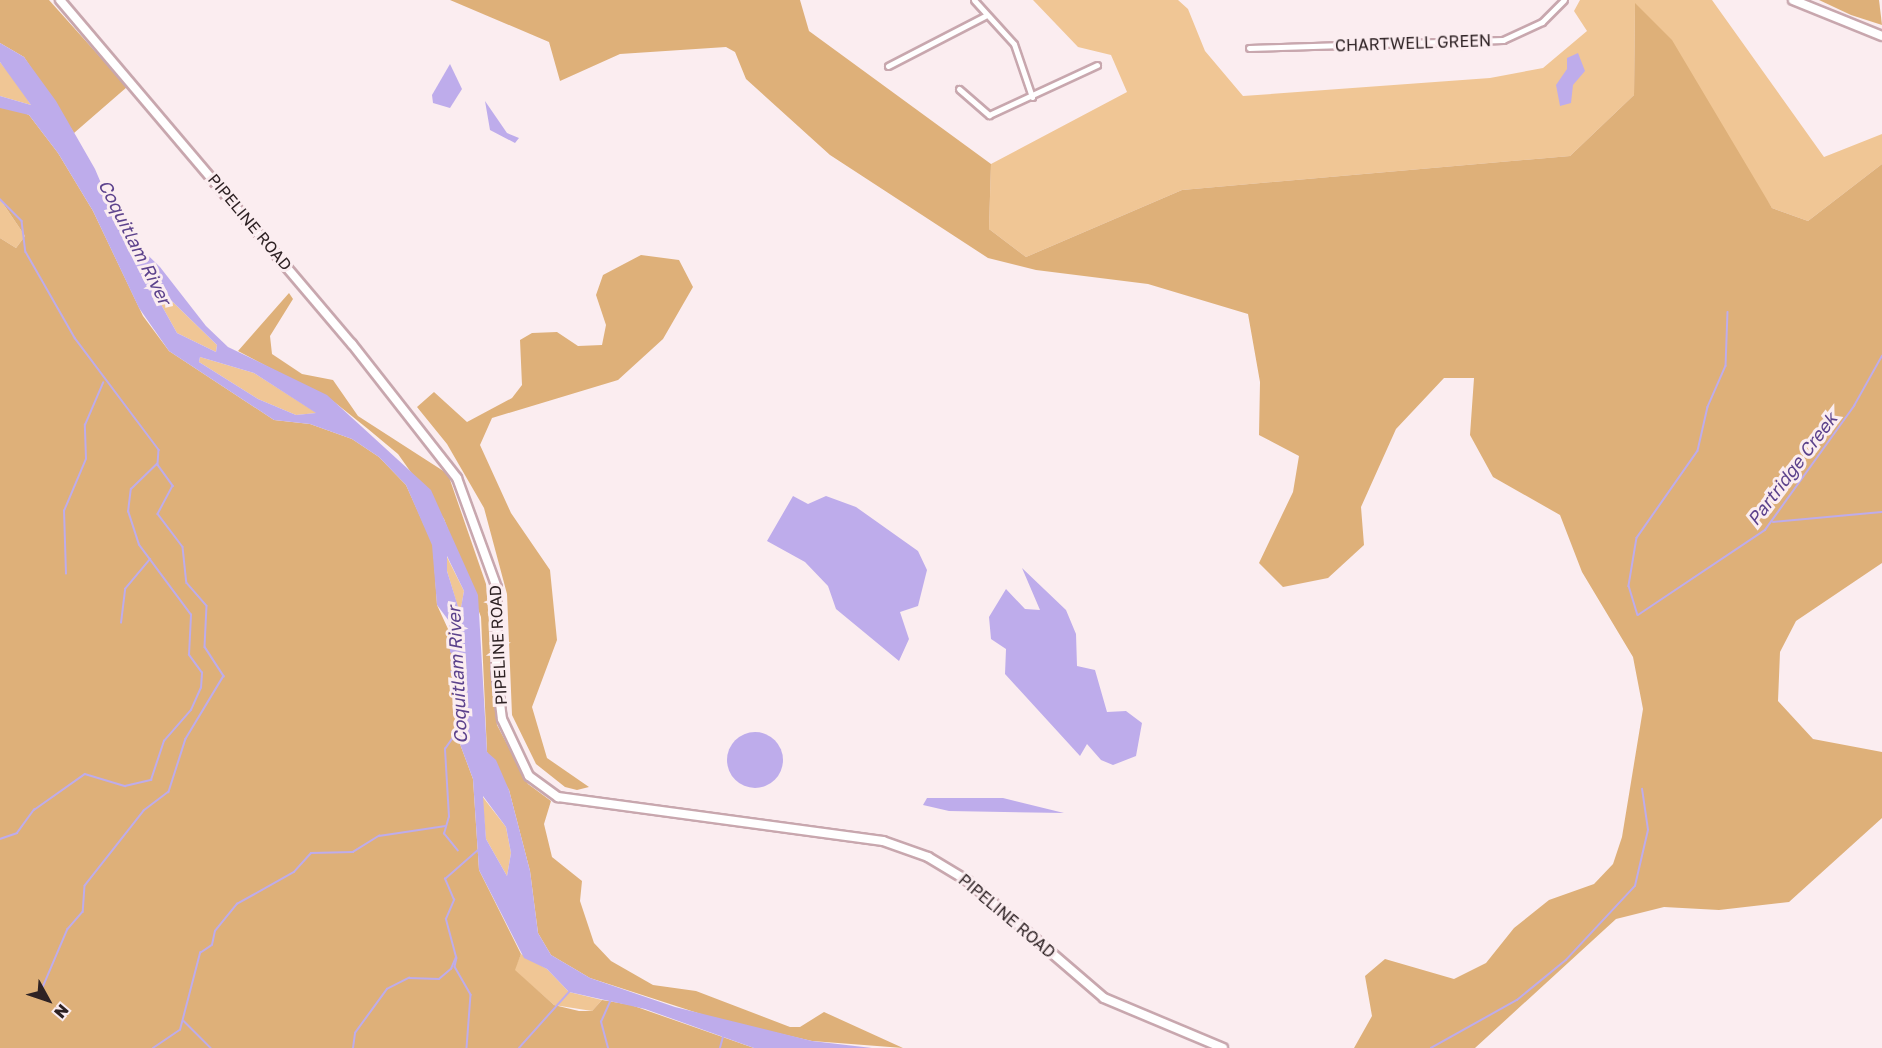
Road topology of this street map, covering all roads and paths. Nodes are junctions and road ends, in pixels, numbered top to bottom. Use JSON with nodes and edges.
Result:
{"nodes":[{"id":1,"x":60,"y":0,"type":"edge"},
{"id":2,"x":974,"y":0,"type":"edge"},
{"id":3,"x":1564,"y":0,"type":"edge"},
{"id":4,"x":1793,"y":0,"type":"edge"},
{"id":5,"x":985,"y":16,"type":"junction"},
{"id":6,"x":1882,"y":36,"type":"edge"},
{"id":7,"x":1249,"y":48,"type":"dead end"},
{"id":8,"x":1097,"y":65,"type":"dead end"},
{"id":9,"x":888,"y":66,"type":"dead end"},
{"id":10,"x":959,"y":89,"type":"dead end"},
{"id":11,"x":1032,"y":97,"type":"junction"},
{"id":12,"x":1224,"y":1048,"type":"edge"}],
"edges":[{"from":1,"to":12,"type":"street","name":"PIPELINE ROAD"},
{"from":2,"to":5,"type":"street"},
{"from":3,"to":7,"type":"street","name":"CHARTWELL GREEN"},
{"from":4,"to":6,"type":"street"},
{"from":5,"to":9,"type":"street"},
{"from":5,"to":11,"type":"street"},
{"from":8,"to":11,"type":"street"},
{"from":10,"to":11,"type":"street"}]}
